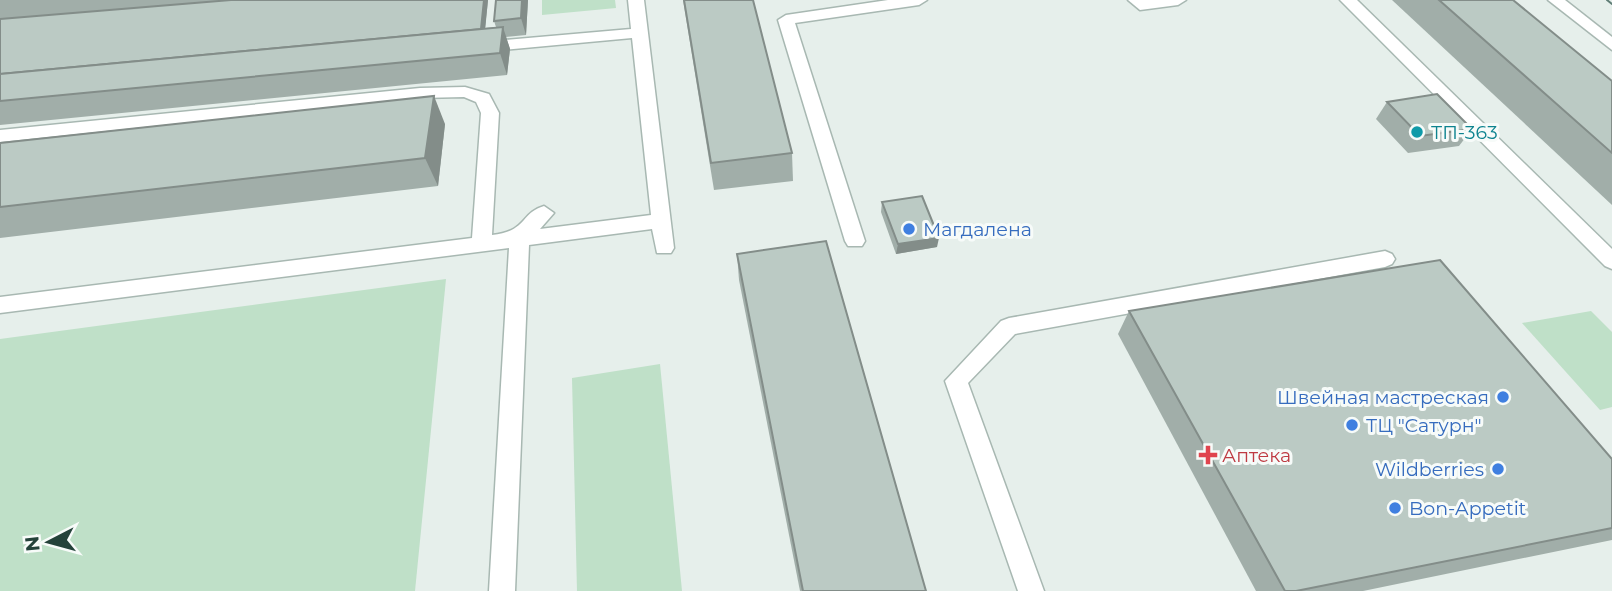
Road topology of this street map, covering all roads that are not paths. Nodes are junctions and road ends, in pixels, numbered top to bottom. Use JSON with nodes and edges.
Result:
{"nodes":[{"id":1,"x":636,"y":0,"type":"edge"},
{"id":2,"x":919,"y":0,"type":"edge"},
{"id":3,"x":1136,"y":0,"type":"edge"},
{"id":4,"x":1178,"y":0,"type":"edge"},
{"id":5,"x":1348,"y":0,"type":"edge"},
{"id":6,"x":1556,"y":0,"type":"edge"},
{"id":7,"x":639,"y":33,"type":"junction"},
{"id":8,"x":1612,"y":44,"type":"edge"},
{"id":9,"x":458,"y":49,"type":"edge"},
{"id":10,"x":0,"y":136,"type":"edge"},
{"id":11,"x":544,"y":213,"type":"dead end"},
{"id":12,"x":661,"y":221,"type":"junction"},
{"id":13,"x":519,"y":239,"type":"junction"},
{"id":14,"x":855,"y":241,"type":"dead end"},
{"id":15,"x":482,"y":244,"type":"junction"},
{"id":16,"x":664,"y":248,"type":"dead end"},
{"id":17,"x":1385,"y":260,"type":"dead end"},
{"id":18,"x":1612,"y":261,"type":"edge"},
{"id":19,"x":0,"y":305,"type":"edge"},
{"id":20,"x":502,"y":591,"type":"edge"},
{"id":21,"x":1031,"y":591,"type":"edge"}],
"edges":[{"from":1,"to":7,"type":"lane"},
{"from":2,"to":14,"type":"lane"},
{"from":3,"to":4,"type":"lane"},
{"from":5,"to":18,"type":"lane"},
{"from":6,"to":8,"type":"lane"},
{"from":7,"to":9,"type":"lane"},
{"from":7,"to":12,"type":"lane"},
{"from":10,"to":15,"type":"lane"},
{"from":11,"to":13,"type":"lane"},
{"from":12,"to":13,"type":"lane"},
{"from":12,"to":16,"type":"lane"},
{"from":13,"to":15,"type":"lane"},
{"from":13,"to":20,"type":"lane"},
{"from":15,"to":19,"type":"lane"},
{"from":17,"to":21,"type":"lane"}]}
